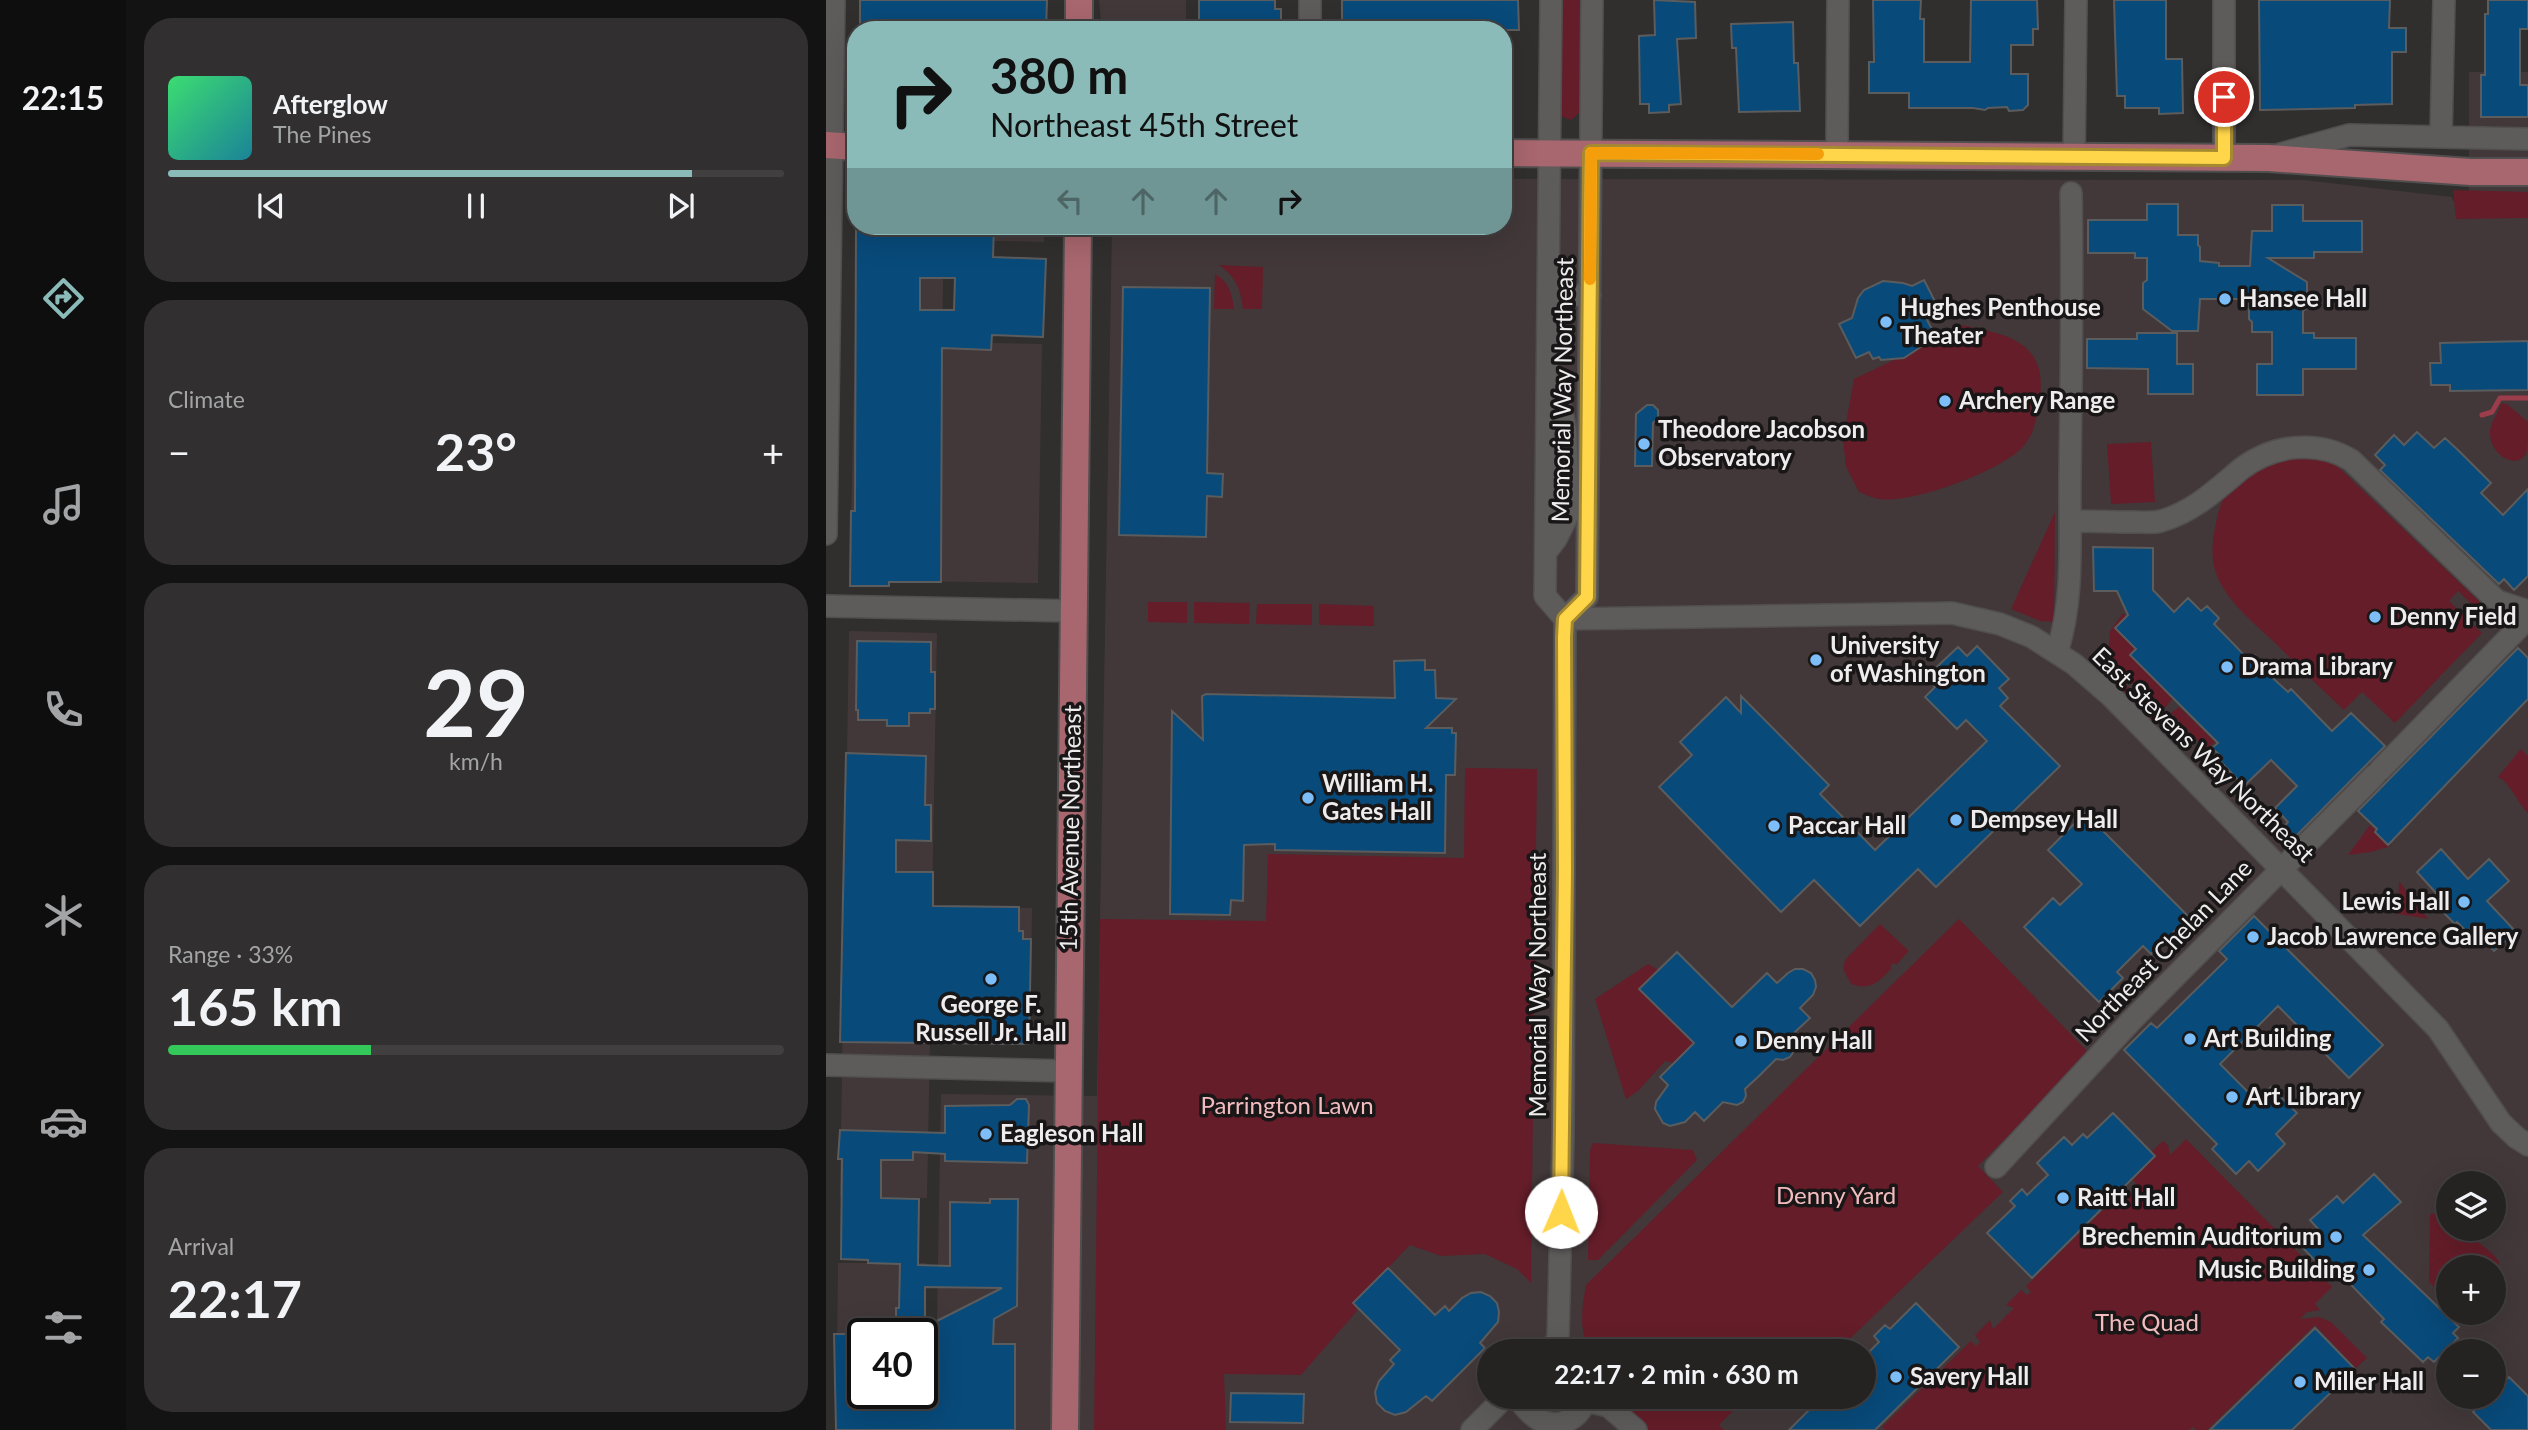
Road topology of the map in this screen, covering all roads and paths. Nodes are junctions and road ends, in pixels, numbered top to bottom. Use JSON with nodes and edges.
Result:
{"nodes":[{"id":1,"x":834,"y":0,"type":"edge"},
{"id":2,"x":1079,"y":0,"type":"edge"},
{"id":3,"x":1310,"y":0,"type":"edge"},
{"id":4,"x":1551,"y":0,"type":"edge"},
{"id":5,"x":1592,"y":0,"type":"edge"},
{"id":6,"x":1838,"y":0,"type":"edge"},
{"id":7,"x":2076,"y":0,"type":"edge"},
{"id":8,"x":2224,"y":0,"type":"edge"},
{"id":9,"x":2444,"y":0,"type":"edge"},
{"id":10,"x":1079,"y":21,"type":"edge"},
{"id":11,"x":1310,"y":21,"type":"edge"},
{"id":12,"x":2441,"y":136,"type":"junction"},
{"id":13,"x":2528,"y":139,"type":"edge"},
{"id":14,"x":838,"y":146,"type":"edge"},
{"id":15,"x":1512,"y":153,"type":"edge"},
{"id":16,"x":1550,"y":153,"type":"junction"},
{"id":17,"x":1591,"y":153,"type":"junction"},
{"id":18,"x":1837,"y":154,"type":"junction"},
{"id":19,"x":2074,"y":158,"type":"junction"},
{"id":20,"x":2224,"y":158,"type":"junction"},
{"id":21,"x":2268,"y":158,"type":"junction"},
{"id":22,"x":2528,"y":172,"type":"edge"},
{"id":23,"x":2071,"y":193,"type":"dead end"},
{"id":24,"x":1078,"y":235,"type":"edge"},
{"id":25,"x":1549,"y":295,"type":"junction"},
{"id":26,"x":1590,"y":295,"type":"junction"},
{"id":27,"x":2070,"y":521,"type":"junction"},
{"id":28,"x":826,"y":534,"type":"edge"},
{"id":29,"x":826,"y":606,"type":"edge"},
{"id":30,"x":1073,"y":611,"type":"junction"},
{"id":31,"x":2528,"y":611,"type":"edge"},
{"id":32,"x":2528,"y":618,"type":"edge"},
{"id":33,"x":1565,"y":619,"type":"junction"},
{"id":34,"x":2057,"y":652,"type":"junction"},
{"id":35,"x":2282,"y":869,"type":"junction"},
{"id":36,"x":826,"y":1065,"type":"edge"},
{"id":37,"x":1069,"y":1071,"type":"junction"},
{"id":38,"x":2528,"y":1145,"type":"edge"},
{"id":39,"x":1996,"y":1167,"type":"dead end"},
{"id":40,"x":1557,"y":1339,"type":"edge"},
{"id":41,"x":1493,"y":1409,"type":"edge"},
{"id":42,"x":1527,"y":1409,"type":"edge"},
{"id":43,"x":1580,"y":1409,"type":"edge"},
{"id":44,"x":1612,"y":1409,"type":"edge"},
{"id":45,"x":1065,"y":1430,"type":"edge"},
{"id":46,"x":1472,"y":1430,"type":"edge"},
{"id":47,"x":1636,"y":1430,"type":"edge"}],
"edges":[{"from":1,"to":14,"type":"street"},
{"from":2,"to":10,"type":"main road"},
{"from":3,"to":11,"type":"street"},
{"from":4,"to":16,"type":"street","name":"Memorial Way Northeast"},
{"from":5,"to":17,"type":"street","name":"Memorial Way Northeast"},
{"from":6,"to":18,"type":"street"},
{"from":7,"to":19,"type":"street"},
{"from":8,"to":20,"type":"street"},
{"from":9,"to":12,"type":"street"},
{"from":12,"to":13,"type":"street"},
{"from":12,"to":21,"type":"street"},
{"from":14,"to":28,"type":"street"},
{"from":15,"to":16,"type":"main road"},
{"from":16,"to":17,"type":"main road"},
{"from":16,"to":25,"type":"street","name":"Memorial Way Northeast"},
{"from":17,"to":18,"type":"main road"},
{"from":17,"to":26,"type":"street","name":"Memorial Way Northeast"},
{"from":18,"to":19,"type":"main road"},
{"from":19,"to":20,"type":"main road"},
{"from":20,"to":21,"type":"main road"},
{"from":21,"to":22,"type":"main road"},
{"from":23,"to":27,"type":"street"},
{"from":24,"to":30,"type":"main road","name":"15th Avenue Northeast"},
{"from":25,"to":26,"type":"street"},
{"from":25,"to":33,"type":"street","name":"Memorial Way Northeast"},
{"from":26,"to":33,"type":"street","name":"Memorial Way Northeast"},
{"from":27,"to":31,"type":"street"},
{"from":27,"to":34,"type":"street"},
{"from":29,"to":30,"type":"street"},
{"from":30,"to":37,"type":"main road","name":"15th Avenue Northeast"},
{"from":32,"to":35,"type":"street","name":"Northeast Chelan Lane"},
{"from":33,"to":34,"type":"street","name":"East Stevens Way Northeast"},
{"from":33,"to":40,"type":"street","name":"Memorial Way Northeast"},
{"from":34,"to":35,"type":"street","name":"East Stevens Way Northeast"},
{"from":35,"to":38,"type":"street","name":"East Stevens Way Northeast"},
{"from":35,"to":39,"type":"street","name":"Northeast Chelan Lane"},
{"from":36,"to":37,"type":"street"},
{"from":37,"to":45,"type":"main road","name":"15th Avenue Northeast"},
{"from":41,"to":46,"type":"street"},
{"from":42,"to":43,"type":"street"},
{"from":44,"to":47,"type":"street"}]}
